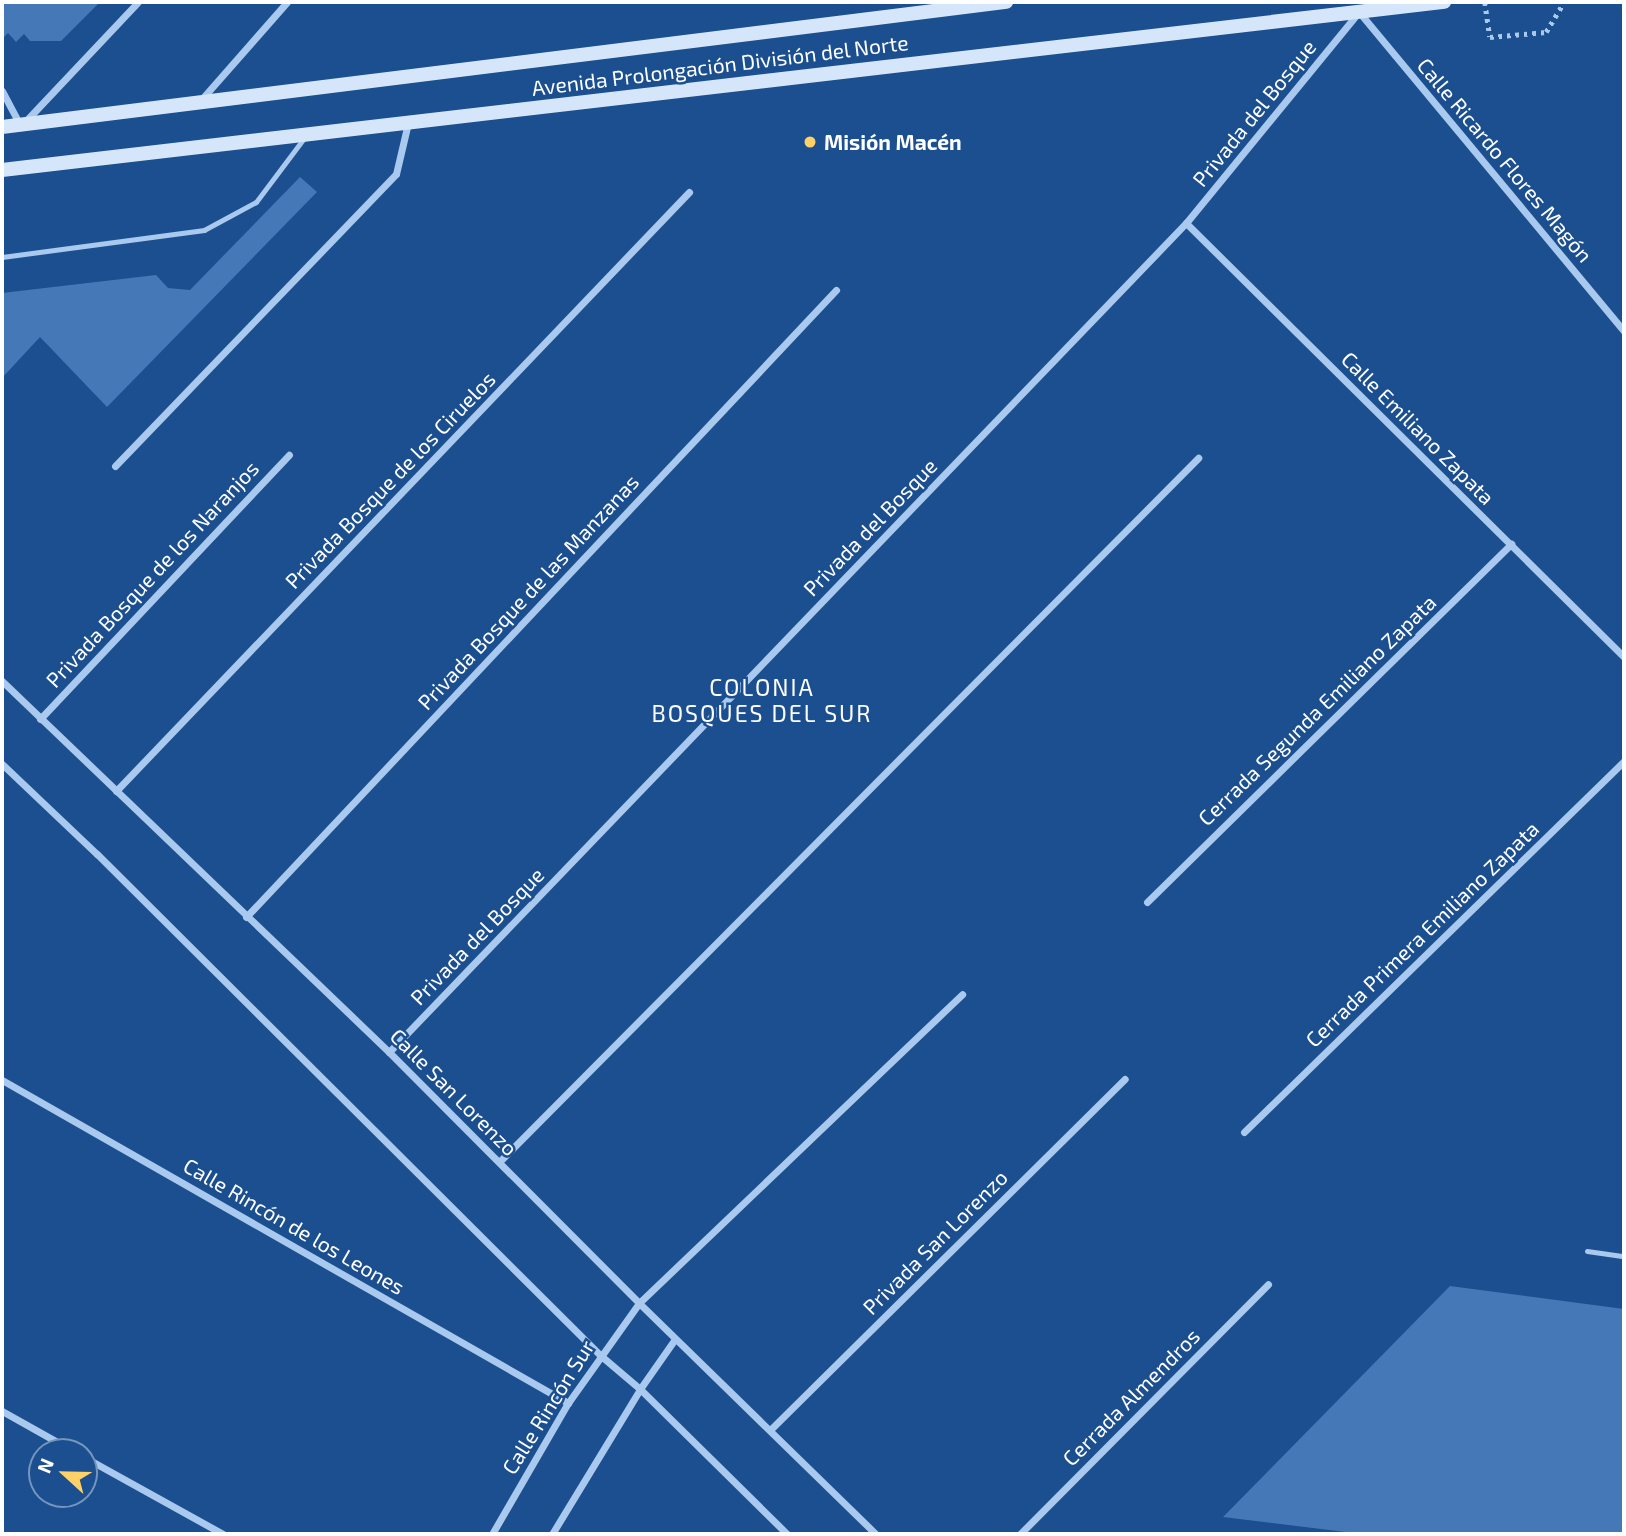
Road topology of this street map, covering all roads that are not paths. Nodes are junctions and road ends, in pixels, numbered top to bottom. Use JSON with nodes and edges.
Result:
{"nodes":[{"id":1,"x":138,"y":2,"type":"edge"},
{"id":2,"x":288,"y":2,"type":"edge"},
{"id":3,"x":1006,"y":2,"type":"edge"},
{"id":4,"x":1435,"y":2,"type":"edge"},
{"id":5,"x":1359,"y":12,"type":"junction"},
{"id":6,"x":2,"y":91,"type":"edge"},
{"id":7,"x":198,"y":103,"type":"junction"},
{"id":8,"x":408,"y":123,"type":"junction"},
{"id":9,"x":22,"y":126,"type":"junction"},
{"id":10,"x":2,"y":127,"type":"edge"},
{"id":11,"x":306,"y":135,"type":"junction"},
{"id":12,"x":2,"y":170,"type":"edge"},
{"id":13,"x":689,"y":192,"type":"dead end"},
{"id":14,"x":1186,"y":223,"type":"junction"},
{"id":15,"x":2,"y":257,"type":"edge"},
{"id":16,"x":836,"y":290,"type":"dead end"},
{"id":17,"x":1624,"y":331,"type":"edge"},
{"id":18,"x":289,"y":454,"type":"dead end"},
{"id":19,"x":1198,"y":458,"type":"dead end"},
{"id":20,"x":114,"y":466,"type":"dead end"},
{"id":21,"x":1511,"y":544,"type":"junction"},
{"id":22,"x":1624,"y":657,"type":"edge"},
{"id":23,"x":2,"y":681,"type":"edge"},
{"id":24,"x":40,"y":719,"type":"junction"},
{"id":25,"x":1624,"y":761,"type":"edge"},
{"id":26,"x":2,"y":764,"type":"edge"},
{"id":27,"x":116,"y":791,"type":"junction"},
{"id":28,"x":1147,"y":902,"type":"dead end"},
{"id":29,"x":246,"y":917,"type":"junction"},
{"id":30,"x":962,"y":995,"type":"dead end"},
{"id":31,"x":389,"y":1052,"type":"junction"},
{"id":32,"x":1125,"y":1079,"type":"dead end"},
{"id":33,"x":2,"y":1080,"type":"edge"},
{"id":34,"x":1244,"y":1132,"type":"dead end"},
{"id":35,"x":500,"y":1161,"type":"junction"},
{"id":36,"x":1587,"y":1251,"type":"dead end"},
{"id":37,"x":1624,"y":1256,"type":"edge"},
{"id":38,"x":1268,"y":1283,"type":"dead end"},
{"id":39,"x":639,"y":1303,"type":"junction"},
{"id":40,"x":675,"y":1339,"type":"junction"},
{"id":41,"x":600,"y":1355,"type":"junction"},
{"id":42,"x":640,"y":1389,"type":"junction"},
{"id":43,"x":568,"y":1403,"type":"junction"},
{"id":44,"x":2,"y":1411,"type":"edge"},
{"id":45,"x":770,"y":1430,"type":"junction"},
{"id":46,"x":50,"y":1438,"type":"edge"},
{"id":47,"x":98,"y":1465,"type":"edge"},
{"id":48,"x":223,"y":1534,"type":"edge"},
{"id":49,"x":492,"y":1534,"type":"edge"},
{"id":50,"x":552,"y":1534,"type":"edge"},
{"id":51,"x":787,"y":1534,"type":"edge"},
{"id":52,"x":876,"y":1534,"type":"edge"},
{"id":53,"x":1020,"y":1534,"type":"edge"}],
"edges":[{"from":1,"to":9,"type":"street"},
{"from":2,"to":7,"type":"street"},
{"from":3,"to":7,"type":"main road","name":"Avenida Prolongación División del Norte"},
{"from":4,"to":5,"type":"main road","name":"Avenida Prolongación División del Norte"},
{"from":5,"to":8,"type":"main road","name":"Avenida Prolongación División del Norte"},
{"from":5,"to":14,"type":"street","name":"Privada del Bosque"},
{"from":5,"to":17,"type":"street","name":"Calle Ricardo Flores Magón"},
{"from":6,"to":9,"type":"street"},
{"from":7,"to":9,"type":"main road","name":"Avenida Prolongación División del Norte"},
{"from":8,"to":11,"type":"main road","name":"Avenida Prolongación División del Norte"},
{"from":8,"to":20,"type":"street"},
{"from":9,"to":10,"type":"main road","name":"Avenida Prolongación División del Norte"},
{"from":11,"to":12,"type":"main road","name":"Avenida Prolongación División del Norte"},
{"from":11,"to":15,"type":"lane"},
{"from":13,"to":27,"type":"street","name":"Privada Bosque de los Ciruelos"},
{"from":14,"to":21,"type":"street","name":"Calle Emiliano Zapata"},
{"from":14,"to":31,"type":"street","name":"Privada del Bosque"},
{"from":16,"to":29,"type":"street","name":"Privada Bosque de las Manzanas"},
{"from":18,"to":24,"type":"street","name":"Privada Bosque de los Naranjos"},
{"from":19,"to":35,"type":"street"},
{"from":21,"to":22,"type":"street","name":"Calle Emiliano Zapata"},
{"from":21,"to":28,"type":"street","name":"Cerrada Segunda Emiliano Zapata"},
{"from":23,"to":24,"type":"street","name":"Calle San Lorenzo"},
{"from":24,"to":27,"type":"street","name":"Calle San Lorenzo"},
{"from":25,"to":34,"type":"street","name":"Cerrada Primera Emiliano Zapata"},
{"from":26,"to":41,"type":"street"},
{"from":27,"to":29,"type":"street","name":"Calle San Lorenzo"},
{"from":29,"to":31,"type":"street","name":"Calle San Lorenzo"},
{"from":30,"to":39,"type":"street","name":"Calle Rincón Sur"},
{"from":31,"to":35,"type":"street","name":"Calle San Lorenzo"},
{"from":32,"to":45,"type":"street","name":"Privada San Lorenzo"},
{"from":33,"to":43,"type":"street","name":"Calle Rincón de los Leones"},
{"from":35,"to":39,"type":"street","name":"Calle San Lorenzo"},
{"from":36,"to":37,"type":"lane"},
{"from":38,"to":53,"type":"street","name":"Cerrada Almendros"},
{"from":39,"to":40,"type":"street","name":"Calle San Lorenzo"},
{"from":39,"to":41,"type":"street","name":"Calle Rincón Sur"},
{"from":40,"to":42,"type":"street"},
{"from":40,"to":45,"type":"street","name":"Calle San Lorenzo"},
{"from":41,"to":42,"type":"street"},
{"from":41,"to":43,"type":"street","name":"Calle Rincón Sur"},
{"from":42,"to":50,"type":"street"},
{"from":42,"to":51,"type":"street"},
{"from":43,"to":49,"type":"street","name":"Calle Rincón Sur"},
{"from":44,"to":46,"type":"street"},
{"from":45,"to":52,"type":"street","name":"Calle San Lorenzo"},
{"from":47,"to":48,"type":"street"}]}
